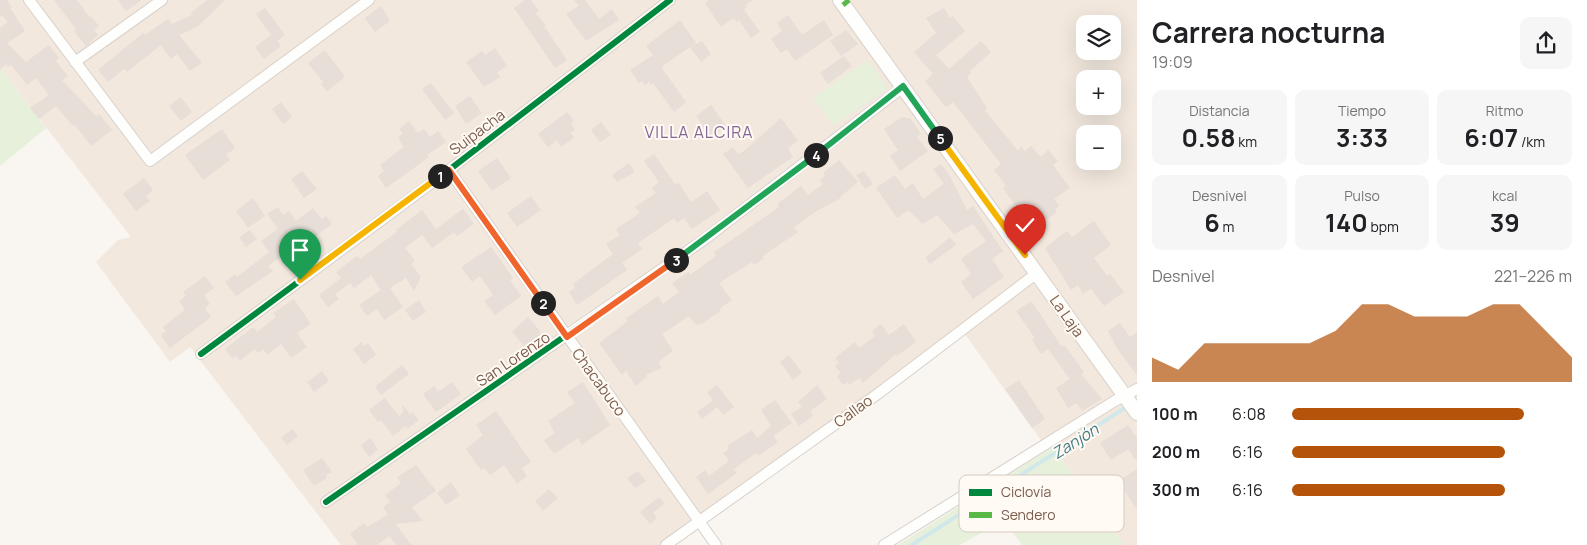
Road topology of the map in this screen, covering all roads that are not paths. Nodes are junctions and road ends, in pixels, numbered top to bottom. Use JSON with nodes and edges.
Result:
{"nodes":[{"id":1,"x":29,"y":0,"type":"edge"},
{"id":2,"x":162,"y":0,"type":"edge"},
{"id":3,"x":369,"y":0,"type":"edge"},
{"id":4,"x":670,"y":0,"type":"edge"},
{"id":5,"x":844,"y":2,"type":"edge"},
{"id":6,"x":75,"y":62,"type":"junction"},
{"id":7,"x":903,"y":86,"type":"junction"},
{"id":8,"x":449,"y":170,"type":"junction"},
{"id":9,"x":1037,"y":273,"type":"junction"},
{"id":10,"x":567,"y":337,"type":"junction"},
{"id":11,"x":201,"y":354,"type":"dead end"},
{"id":12,"x":1131,"y":392,"type":"edge"},
{"id":13,"x":1137,"y":413,"type":"edge"},
{"id":14,"x":997,"y":475,"type":"edge"},
{"id":15,"x":959,"y":499,"type":"edge"},
{"id":16,"x":326,"y":502,"type":"dead end"},
{"id":17,"x":699,"y":521,"type":"junction"},
{"id":18,"x":666,"y":545,"type":"edge"},
{"id":19,"x":716,"y":545,"type":"edge"},
{"id":20,"x":884,"y":545,"type":"edge"}],
"edges":[{"from":1,"to":6,"type":"street"},
{"from":2,"to":6,"type":"street"},
{"from":3,"to":6,"type":"street"},
{"from":4,"to":8,"type":"street","name":"Suipacha"},
{"from":5,"to":7,"type":"main road","name":"La Laja"},
{"from":7,"to":9,"type":"main road","name":"La Laja"},
{"from":7,"to":10,"type":"street","name":"San Lorenzo"},
{"from":8,"to":10,"type":"street","name":"Chacabuco"},
{"from":8,"to":11,"type":"street","name":"Suipacha"},
{"from":9,"to":12,"type":"main road","name":"La Laja"},
{"from":9,"to":17,"type":"street","name":"Callao"},
{"from":10,"to":16,"type":"street","name":"San Lorenzo"},
{"from":10,"to":17,"type":"street","name":"Chacabuco"},
{"from":12,"to":13,"type":"main road","name":"La Laja"},
{"from":12,"to":14,"type":"street"},
{"from":15,"to":20,"type":"street"},
{"from":17,"to":18,"type":"street","name":"Callao"},
{"from":17,"to":19,"type":"street","name":"Chacabuco"}]}
